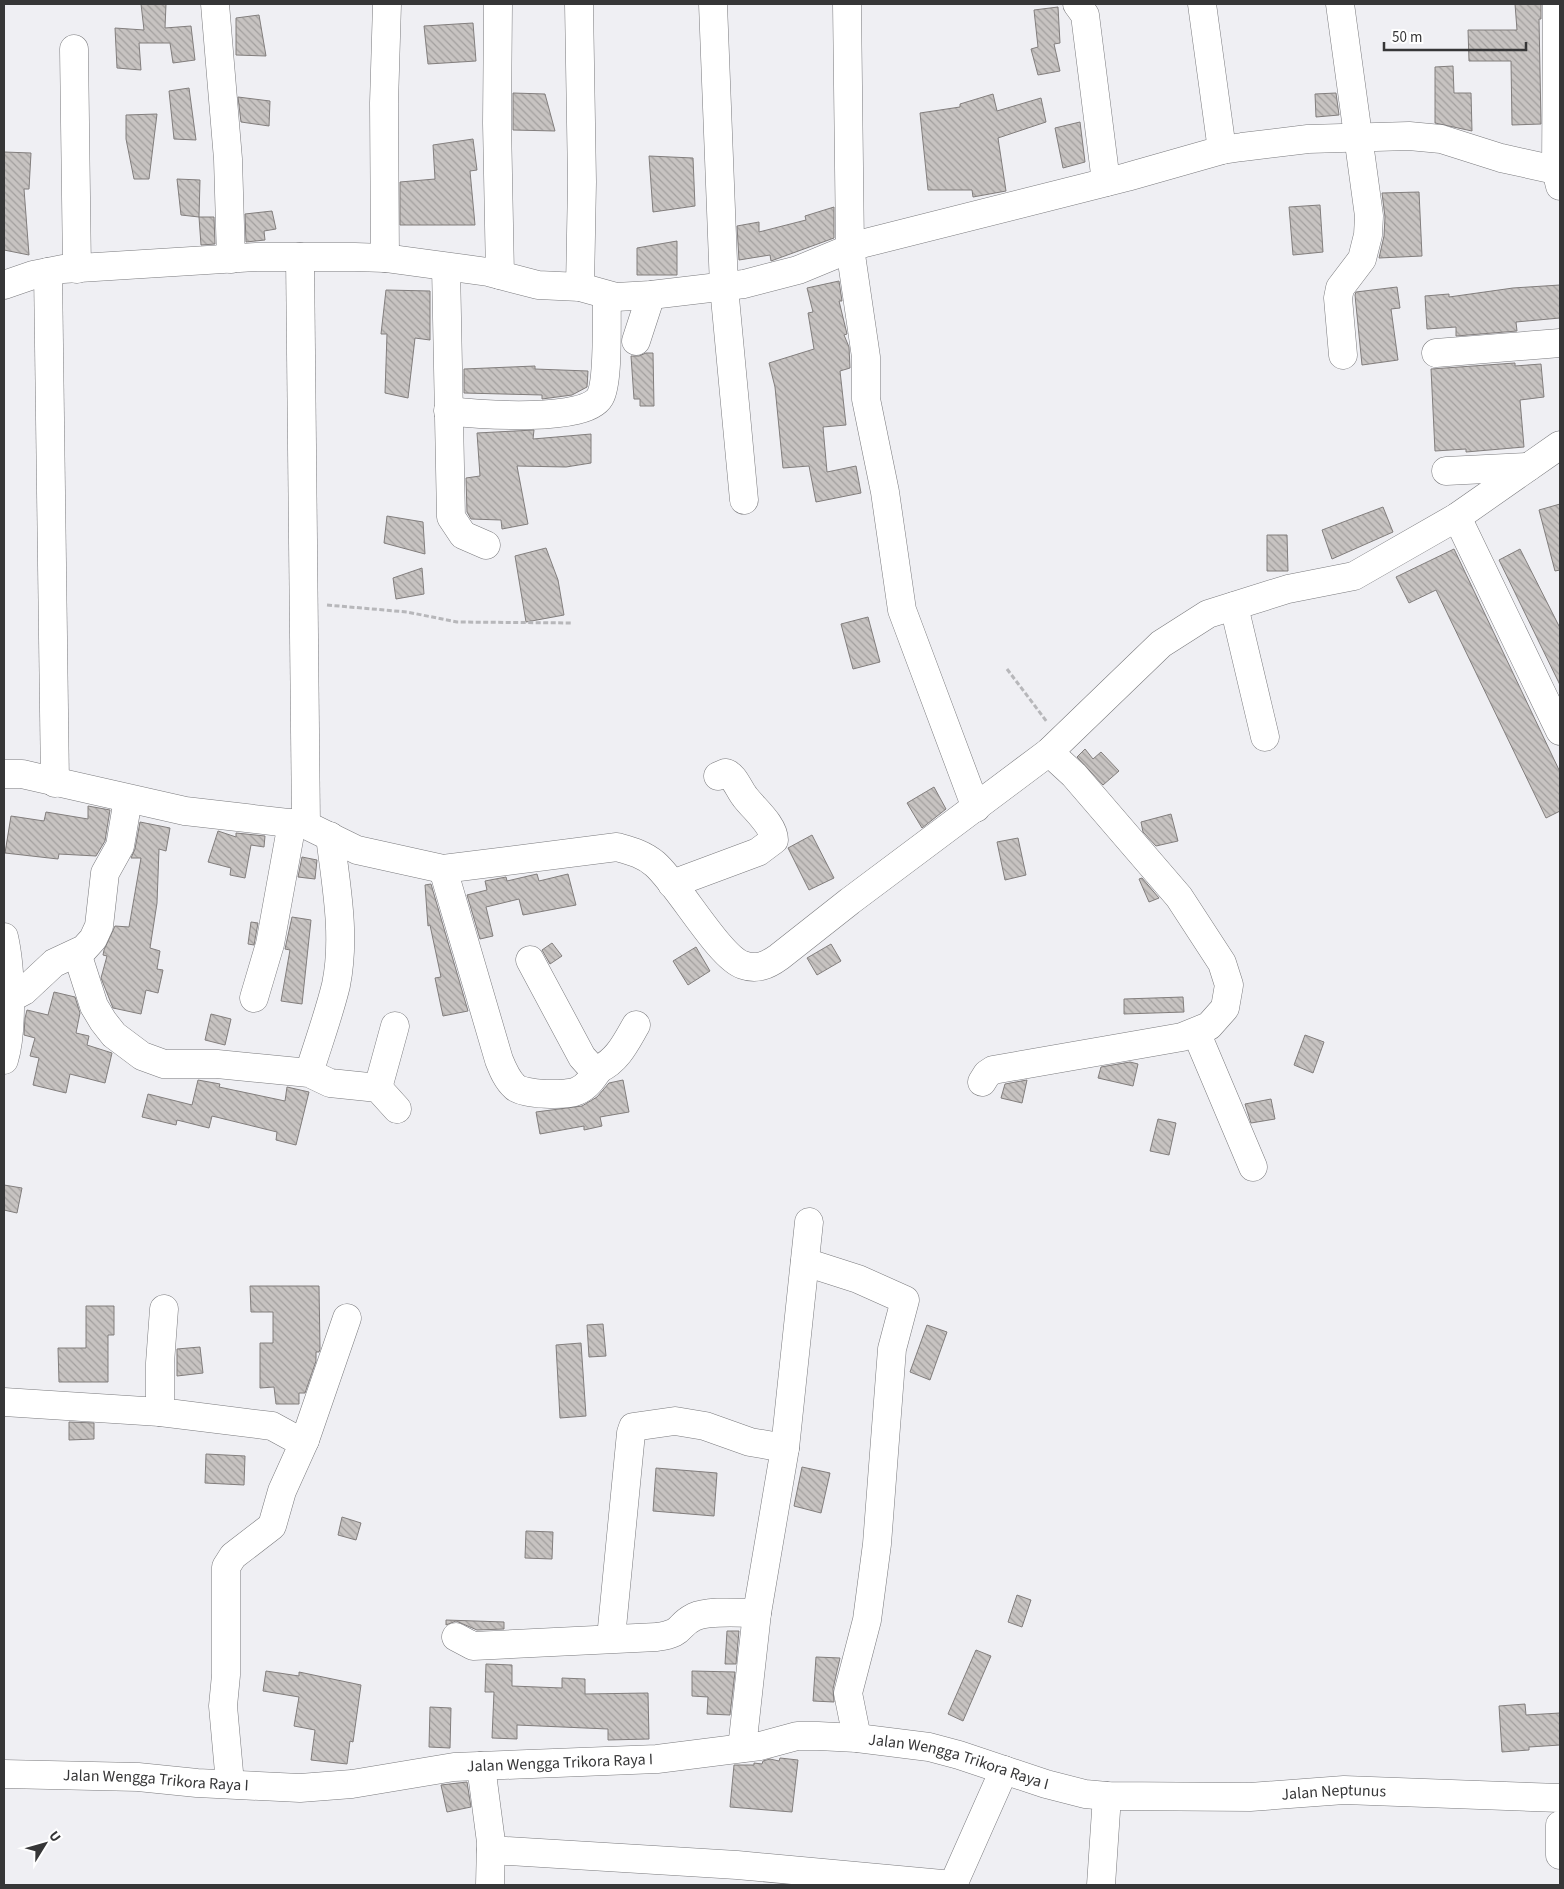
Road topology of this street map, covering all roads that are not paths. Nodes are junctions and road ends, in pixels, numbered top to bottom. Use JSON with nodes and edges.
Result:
{"nodes":[{"id":1,"x":215,"y":4,"type":"edge"},
{"id":2,"x":387,"y":4,"type":"edge"},
{"id":3,"x":498,"y":4,"type":"edge"},
{"id":4,"x":579,"y":4,"type":"edge"},
{"id":5,"x":713,"y":4,"type":"edge"},
{"id":6,"x":847,"y":4,"type":"edge"},
{"id":7,"x":1077,"y":4,"type":"edge"},
{"id":8,"x":1202,"y":4,"type":"edge"},
{"id":9,"x":1340,"y":4,"type":"edge"},
{"id":10,"x":1557,"y":4,"type":"edge"},
{"id":11,"x":74,"y":49,"type":"dead end"},
{"id":12,"x":1358,"y":138,"type":"junction"},
{"id":13,"x":1222,"y":150,"type":"junction"},
{"id":14,"x":1559,"y":175,"type":"edge"},
{"id":15,"x":1106,"y":182,"type":"junction"},
{"id":16,"x":850,"y":248,"type":"junction"},
{"id":17,"x":300,"y":257,"type":"junction"},
{"id":18,"x":385,"y":258,"type":"junction"},
{"id":19,"x":231,"y":259,"type":"junction"},
{"id":20,"x":446,"y":267,"type":"junction"},
{"id":21,"x":77,"y":269,"type":"junction"},
{"id":22,"x":48,"y":272,"type":"junction"},
{"id":23,"x":500,"y":275,"type":"junction"},
{"id":24,"x":4,"y":285,"type":"edge"},
{"id":25,"x":580,"y":287,"type":"junction"},
{"id":26,"x":724,"y":287,"type":"junction"},
{"id":27,"x":651,"y":295,"type":"junction"},
{"id":28,"x":607,"y":296,"type":"junction"},
{"id":29,"x":636,"y":341,"type":"dead end"},
{"id":30,"x":1560,"y":343,"type":"edge"},
{"id":31,"x":1436,"y":353,"type":"dead end"},
{"id":32,"x":1344,"y":355,"type":"dead end"},
{"id":33,"x":448,"y":411,"type":"junction"},
{"id":34,"x":1560,"y":445,"type":"edge"},
{"id":35,"x":1528,"y":467,"type":"junction"},
{"id":36,"x":1446,"y":471,"type":"dead end"},
{"id":37,"x":744,"y":500,"type":"dead end"},
{"id":38,"x":1457,"y":517,"type":"junction"},
{"id":39,"x":486,"y":545,"type":"dead end"},
{"id":40,"x":1234,"y":606,"type":"junction"},
{"id":41,"x":1560,"y":731,"type":"edge"},
{"id":42,"x":1265,"y":737,"type":"dead end"},
{"id":43,"x":1054,"y":747,"type":"junction"},
{"id":44,"x":4,"y":774,"type":"edge"},
{"id":45,"x":718,"y":776,"type":"dead end"},
{"id":46,"x":54,"y":782,"type":"junction"},
{"id":47,"x":128,"y":799,"type":"junction"},
{"id":48,"x":976,"y":808,"type":"junction"},
{"id":49,"x":299,"y":824,"type":"junction"},
{"id":50,"x":330,"y":836,"type":"junction"},
{"id":51,"x":443,"y":870,"type":"junction"},
{"id":52,"x":672,"y":884,"type":"junction"},
{"id":53,"x":4,"y":937,"type":"edge"},
{"id":54,"x":77,"y":953,"type":"junction"},
{"id":55,"x":530,"y":960,"type":"dead end"},
{"id":56,"x":254,"y":998,"type":"dead end"},
{"id":57,"x":6,"y":999,"type":"edge"},
{"id":58,"x":636,"y":1025,"type":"dead end"},
{"id":59,"x":395,"y":1026,"type":"dead end"},
{"id":60,"x":1196,"y":1032,"type":"junction"},
{"id":61,"x":4,"y":1060,"type":"edge"},
{"id":62,"x":599,"y":1069,"type":"junction"},
{"id":63,"x":309,"y":1073,"type":"junction"},
{"id":64,"x":982,"y":1082,"type":"dead end"},
{"id":65,"x":378,"y":1088,"type":"junction"},
{"id":66,"x":397,"y":1109,"type":"dead end"},
{"id":67,"x":1253,"y":1167,"type":"dead end"},
{"id":68,"x":809,"y":1222,"type":"dead end"},
{"id":69,"x":805,"y":1262,"type":"junction"},
{"id":70,"x":164,"y":1310,"type":"dead end"},
{"id":71,"x":347,"y":1318,"type":"dead end"},
{"id":72,"x":4,"y":1402,"type":"edge"},
{"id":73,"x":160,"y":1412,"type":"junction"},
{"id":74,"x":305,"y":1440,"type":"junction"},
{"id":75,"x":785,"y":1448,"type":"junction"},
{"id":76,"x":757,"y":1613,"type":"junction"},
{"id":77,"x":456,"y":1637,"type":"dead end"},
{"id":78,"x":611,"y":1638,"type":"junction"},
{"id":79,"x":857,"y":1738,"type":"junction"},
{"id":80,"x":742,"y":1748,"type":"junction"},
{"id":81,"x":481,"y":1766,"type":"junction"},
{"id":82,"x":1004,"y":1770,"type":"junction"},
{"id":83,"x":4,"y":1774,"type":"edge"},
{"id":84,"x":230,"y":1783,"type":"junction"},
{"id":85,"x":1108,"y":1796,"type":"junction"},
{"id":86,"x":1560,"y":1798,"type":"edge"},
{"id":87,"x":1560,"y":1825,"type":"edge"},
{"id":88,"x":491,"y":1850,"type":"junction"},
{"id":89,"x":1560,"y":1854,"type":"edge"},
{"id":90,"x":711,"y":1874,"type":"edge"},
{"id":91,"x":490,"y":1885,"type":"edge"},
{"id":92,"x":953,"y":1885,"type":"edge"},
{"id":93,"x":1100,"y":1885,"type":"edge"}],
"edges":[{"from":1,"to":19,"type":"street"},
{"from":2,"to":18,"type":"street"},
{"from":3,"to":23,"type":"street"},
{"from":4,"to":25,"type":"street"},
{"from":5,"to":26,"type":"street"},
{"from":6,"to":16,"type":"street"},
{"from":7,"to":15,"type":"street"},
{"from":8,"to":13,"type":"street"},
{"from":9,"to":12,"type":"street"},
{"from":10,"to":14,"type":"street"},
{"from":11,"to":21,"type":"street"},
{"from":12,"to":13,"type":"street"},
{"from":12,"to":14,"type":"street"},
{"from":12,"to":32,"type":"street"},
{"from":13,"to":15,"type":"street"},
{"from":15,"to":16,"type":"street"},
{"from":16,"to":26,"type":"street"},
{"from":16,"to":48,"type":"street"},
{"from":17,"to":18,"type":"street"},
{"from":17,"to":19,"type":"street"},
{"from":17,"to":49,"type":"street"},
{"from":18,"to":20,"type":"street"},
{"from":19,"to":21,"type":"street"},
{"from":20,"to":23,"type":"street"},
{"from":20,"to":33,"type":"street"},
{"from":21,"to":22,"type":"street"},
{"from":22,"to":24,"type":"street"},
{"from":22,"to":46,"type":"street"},
{"from":23,"to":25,"type":"street"},
{"from":25,"to":28,"type":"street"},
{"from":26,"to":27,"type":"street"},
{"from":26,"to":37,"type":"street"},
{"from":27,"to":28,"type":"street"},
{"from":27,"to":29,"type":"street"},
{"from":28,"to":33,"type":"street"},
{"from":30,"to":31,"type":"street"},
{"from":33,"to":39,"type":"street"},
{"from":34,"to":35,"type":"street"},
{"from":35,"to":36,"type":"street"},
{"from":35,"to":38,"type":"street"},
{"from":38,"to":40,"type":"street"},
{"from":38,"to":41,"type":"street"},
{"from":40,"to":42,"type":"street"},
{"from":40,"to":43,"type":"street"},
{"from":43,"to":48,"type":"street"},
{"from":43,"to":60,"type":"street"},
{"from":44,"to":46,"type":"street"},
{"from":45,"to":52,"type":"street"},
{"from":46,"to":47,"type":"street"},
{"from":47,"to":49,"type":"street"},
{"from":47,"to":54,"type":"street"},
{"from":48,"to":52,"type":"street"},
{"from":49,"to":50,"type":"street"},
{"from":49,"to":56,"type":"street"},
{"from":50,"to":51,"type":"street"},
{"from":50,"to":63,"type":"street"},
{"from":51,"to":52,"type":"street"},
{"from":51,"to":62,"type":"street"},
{"from":53,"to":57,"type":"street"},
{"from":54,"to":57,"type":"street"},
{"from":54,"to":63,"type":"street"},
{"from":55,"to":62,"type":"street"},
{"from":57,"to":61,"type":"street"},
{"from":58,"to":62,"type":"street"},
{"from":59,"to":65,"type":"street"},
{"from":60,"to":64,"type":"street"},
{"from":60,"to":67,"type":"street"},
{"from":63,"to":65,"type":"street"},
{"from":65,"to":66,"type":"street"},
{"from":68,"to":69,"type":"street"},
{"from":69,"to":75,"type":"street"},
{"from":69,"to":79,"type":"street"},
{"from":70,"to":73,"type":"street"},
{"from":71,"to":74,"type":"street"},
{"from":72,"to":73,"type":"street"},
{"from":73,"to":74,"type":"street"},
{"from":74,"to":84,"type":"street"},
{"from":75,"to":76,"type":"street"},
{"from":75,"to":78,"type":"street"},
{"from":76,"to":78,"type":"street"},
{"from":76,"to":80,"type":"street"},
{"from":77,"to":78,"type":"street"},
{"from":79,"to":80,"type":"street","name":"Jalan Wengga Trikora Raya I"},
{"from":79,"to":82,"type":"street","name":"Jalan Wengga Trikora Raya I"},
{"from":80,"to":81,"type":"street","name":"Jalan Wengga Trikora Raya I"},
{"from":81,"to":84,"type":"street","name":"Jalan Wengga Trikora Raya I"},
{"from":81,"to":88,"type":"street"},
{"from":82,"to":85,"type":"street","name":"Jalan Wengga Trikora Raya I"},
{"from":82,"to":92,"type":"street"},
{"from":83,"to":84,"type":"street","name":"Jalan Wengga Trikora Raya I"},
{"from":85,"to":86,"type":"street","name":"Jalan Neptunus"},
{"from":85,"to":93,"type":"street"},
{"from":87,"to":89,"type":"street"},
{"from":88,"to":90,"type":"street"},
{"from":88,"to":91,"type":"street"},
{"from":90,"to":92,"type":"street"}]}
